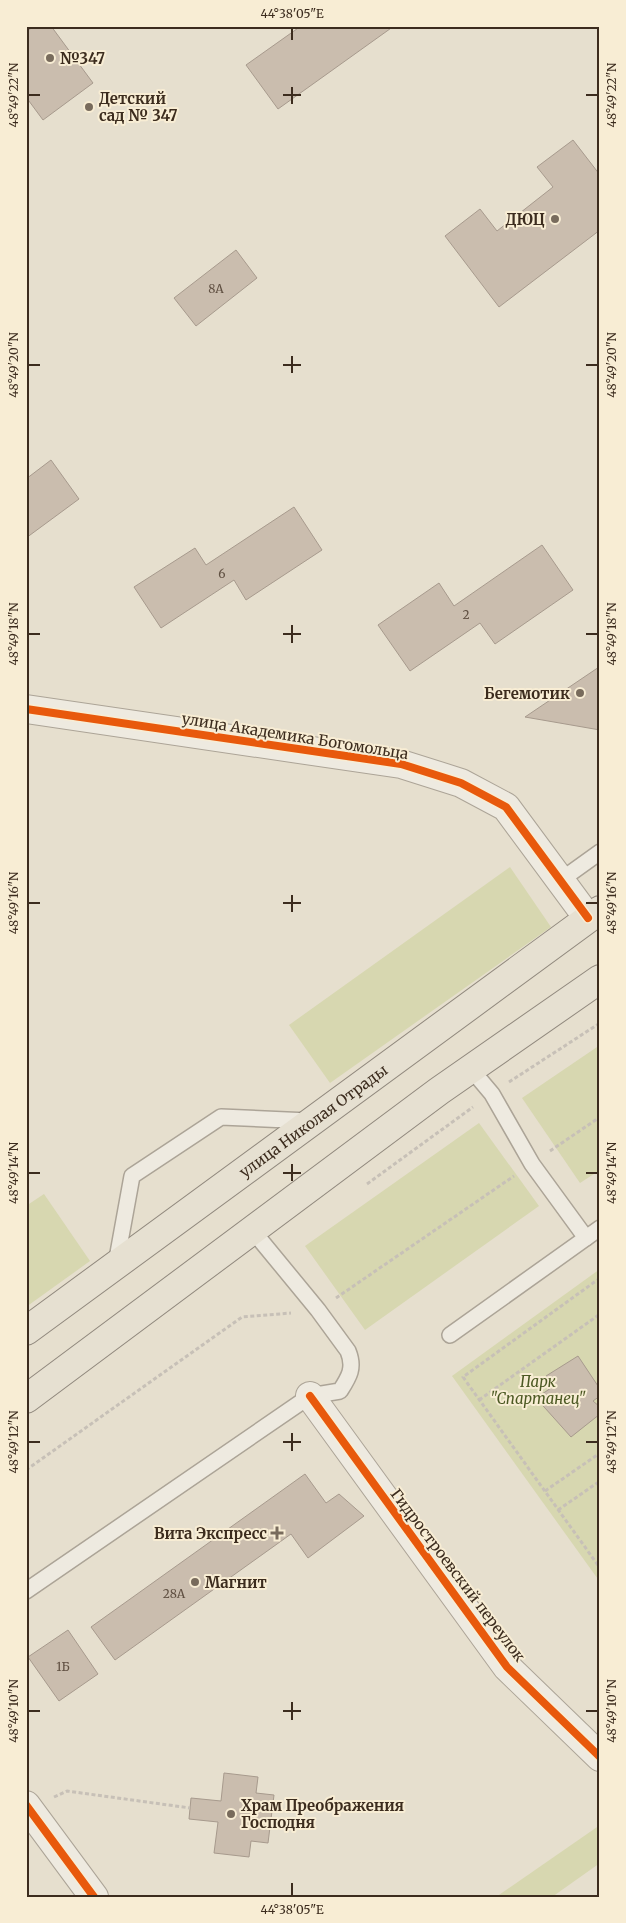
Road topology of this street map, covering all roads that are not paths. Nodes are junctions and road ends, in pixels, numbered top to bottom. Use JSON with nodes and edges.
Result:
{"nodes":[{"id":1,"x":26,"y":709,"type":"edge"},
{"id":2,"x":600,"y":852,"type":"edge"},
{"id":3,"x":561,"y":880,"type":"junction"},
{"id":4,"x":594,"y":914,"type":"edge"},
{"id":5,"x":600,"y":979,"type":"edge"},
{"id":6,"x":472,"y":1069,"type":"junction"},
{"id":7,"x":313,"y":1121,"type":"junction"},
{"id":8,"x":600,"y":1228,"type":"edge"},
{"id":9,"x":253,"y":1230,"type":"junction"},
{"id":10,"x":586,"y":1238,"type":"junction"},
{"id":11,"x":116,"y":1265,"type":"junction"},
{"id":12,"x":26,"y":1331,"type":"edge"},
{"id":13,"x":450,"y":1335,"type":"dead end"},
{"id":14,"x":310,"y":1396,"type":"junction"},
{"id":15,"x":26,"y":1399,"type":"edge"},
{"id":16,"x":26,"y":1592,"type":"edge"},
{"id":17,"x":600,"y":1757,"type":"edge"},
{"id":18,"x":27,"y":1806,"type":"edge"},
{"id":19,"x":94,"y":1897,"type":"edge"}],
"edges":[{"from":1,"to":3,"type":"street","name":"улица Академика Богомольца"},
{"from":2,"to":3,"type":"lane"},
{"from":3,"to":4,"type":"street","name":"улица Академика Богомольца"},
{"from":4,"to":7,"type":"main road","name":"улица Николая Отрады"},
{"from":5,"to":6,"type":"main road"},
{"from":6,"to":9,"type":"main road"},
{"from":6,"to":10,"type":"lane"},
{"from":7,"to":11,"type":"main road","name":"улица Николая Отрады"},
{"from":7,"to":11,"type":"lane"},
{"from":8,"to":10,"type":"lane"},
{"from":9,"to":14,"type":"lane"},
{"from":9,"to":15,"type":"main road"},
{"from":10,"to":13,"type":"lane"},
{"from":11,"to":12,"type":"main road","name":"улица Николая Отрады"},
{"from":14,"to":16,"type":"lane"},
{"from":14,"to":17,"type":"street","name":"Гидростроевский переулок"},
{"from":18,"to":19,"type":"street"}]}
